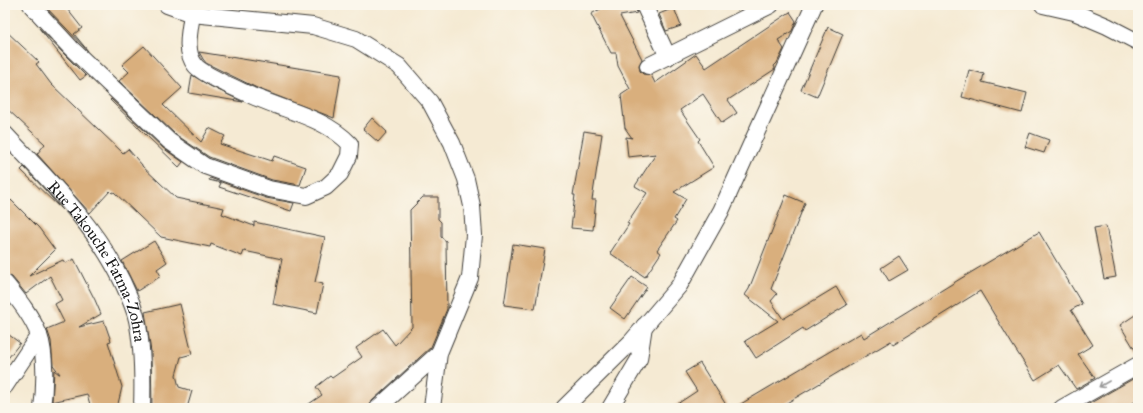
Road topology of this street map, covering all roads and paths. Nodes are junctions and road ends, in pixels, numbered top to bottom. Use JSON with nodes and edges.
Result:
{"nodes":[{"id":1,"x":31,"y":5,"type":"edge"},
{"id":2,"x":167,"y":5,"type":"edge"},
{"id":3,"x":644,"y":5,"type":"edge"},
{"id":4,"x":771,"y":5,"type":"edge"},
{"id":5,"x":814,"y":5,"type":"edge"},
{"id":6,"x":1043,"y":5,"type":"edge"},
{"id":7,"x":192,"y":14,"type":"junction"},
{"id":8,"x":1138,"y":42,"type":"edge"},
{"id":9,"x":668,"y":57,"type":"junction"},
{"id":10,"x":648,"y":66,"type":"dead end"},
{"id":11,"x":5,"y":134,"type":"edge"},
{"id":12,"x":5,"y":283,"type":"edge"},
{"id":13,"x":644,"y":326,"type":"junction"},
{"id":14,"x":39,"y":335,"type":"junction"},
{"id":15,"x":439,"y":353,"type":"junction"},
{"id":16,"x":1138,"y":365,"type":"edge"},
{"id":17,"x":5,"y":386,"type":"edge"},
{"id":18,"x":42,"y":408,"type":"edge"},
{"id":19,"x":142,"y":408,"type":"edge"},
{"id":20,"x":378,"y":408,"type":"edge"},
{"id":21,"x":432,"y":408,"type":"edge"},
{"id":22,"x":564,"y":408,"type":"edge"},
{"id":23,"x":610,"y":408,"type":"edge"},
{"id":24,"x":1062,"y":408,"type":"edge"}],
"edges":[{"from":1,"to":7,"type":"street"},
{"from":2,"to":7,"type":"street"},
{"from":3,"to":9,"type":"street"},
{"from":4,"to":9,"type":"street"},
{"from":5,"to":13,"type":"street"},
{"from":6,"to":8,"type":"street"},
{"from":7,"to":15,"type":"street"},
{"from":9,"to":10,"type":"street"},
{"from":11,"to":19,"type":"street","name":"Rue Takouche Fatma-Zohra"},
{"from":12,"to":14,"type":"street"},
{"from":13,"to":22,"type":"street"},
{"from":13,"to":23,"type":"street"},
{"from":14,"to":17,"type":"street"},
{"from":14,"to":18,"type":"street"},
{"from":15,"to":20,"type":"street"},
{"from":15,"to":21,"type":"street"},
{"from":16,"to":24,"type":"street","one_way":true}]}
